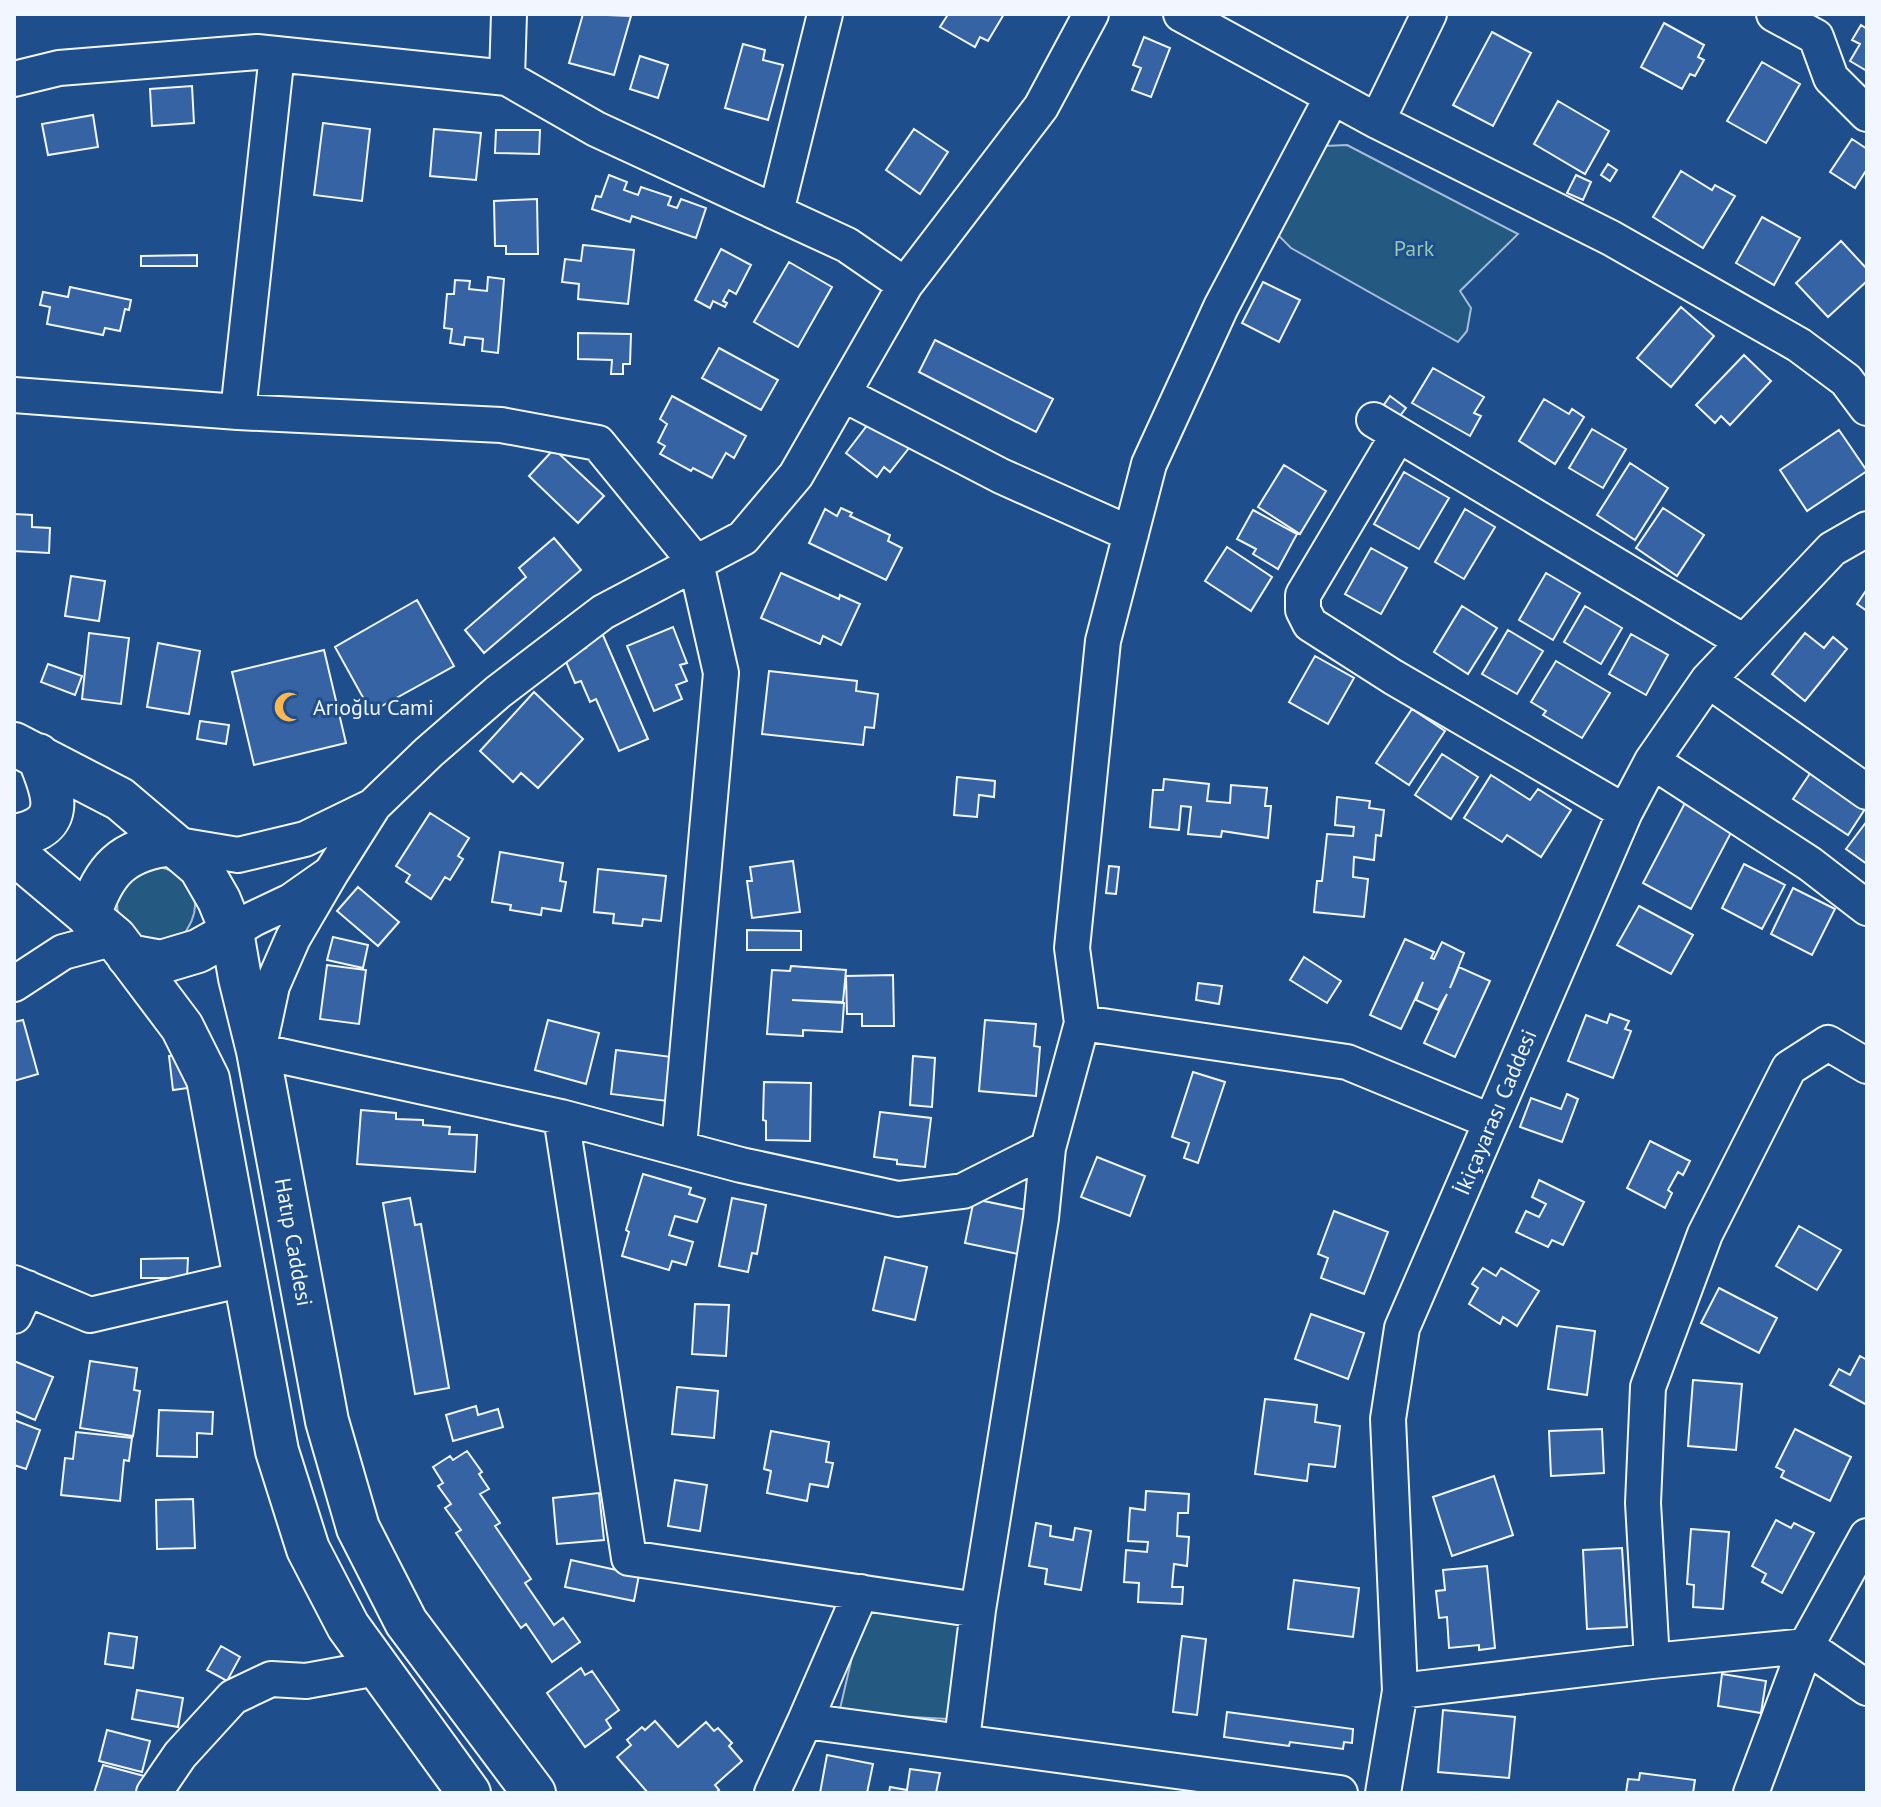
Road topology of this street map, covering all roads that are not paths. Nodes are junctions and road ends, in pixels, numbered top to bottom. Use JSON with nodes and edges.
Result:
{"nodes":[{"id":1,"x":509,"y":14,"type":"edge"},
{"id":2,"x":825,"y":14,"type":"edge"},
{"id":3,"x":1091,"y":14,"type":"edge"},
{"id":4,"x":1181,"y":14,"type":"edge"},
{"id":5,"x":1429,"y":14,"type":"edge"},
{"id":6,"x":1774,"y":14,"type":"edge"},
{"id":7,"x":1823,"y":26,"type":"edge"},
{"id":8,"x":277,"y":54,"type":"junction"},
{"id":9,"x":507,"y":78,"type":"junction"},
{"id":10,"x":14,"y":79,"type":"edge"},
{"id":11,"x":1332,"y":97,"type":"junction"},
{"id":12,"x":1867,"y":114,"type":"edge"},
{"id":13,"x":1377,"y":121,"type":"junction"},
{"id":14,"x":776,"y":212,"type":"junction"},
{"id":15,"x":905,"y":285,"type":"junction"},
{"id":16,"x":843,"y":394,"type":"junction"},
{"id":17,"x":14,"y":395,"type":"edge"},
{"id":18,"x":1867,"y":408,"type":"edge"},
{"id":19,"x":238,"y":412,"type":"junction"},
{"id":20,"x":1867,"y":529,"type":"edge"},
{"id":21,"x":1131,"y":534,"type":"junction"},
{"id":22,"x":696,"y":563,"type":"junction"},
{"id":23,"x":1744,"y":642,"type":"junction"},
{"id":24,"x":1708,"y":680,"type":"junction"},
{"id":25,"x":26,"y":749,"type":"edge"},
{"id":26,"x":1652,"y":761,"type":"junction"},
{"id":27,"x":1867,"y":792,"type":"edge"},
{"id":28,"x":374,"y":805,"type":"junction"},
{"id":29,"x":1625,"y":812,"type":"junction"},
{"id":30,"x":14,"y":836,"type":"edge"},
{"id":31,"x":172,"y":844,"type":"junction"},
{"id":32,"x":14,"y":853,"type":"edge"},
{"id":33,"x":331,"y":873,"type":"junction"},
{"id":34,"x":1867,"y":908,"type":"edge"},
{"id":35,"x":232,"y":932,"type":"junction"},
{"id":36,"x":111,"y":937,"type":"junction"},
{"id":37,"x":14,"y":984,"type":"edge"},
{"id":38,"x":1082,"y":1023,"type":"junction"},
{"id":39,"x":258,"y":1051,"type":"junction"},
{"id":40,"x":1867,"y":1066,"type":"edge"},
{"id":41,"x":561,"y":1117,"type":"junction"},
{"id":42,"x":1490,"y":1121,"type":"junction"},
{"id":43,"x":679,"y":1147,"type":"junction"},
{"id":44,"x":1048,"y":1148,"type":"junction"},
{"id":45,"x":244,"y":1279,"type":"junction"},
{"id":46,"x":18,"y":1296,"type":"edge"},
{"id":47,"x":1867,"y":1536,"type":"edge"},
{"id":48,"x":861,"y":1592,"type":"junction"},
{"id":49,"x":978,"y":1610,"type":"junction"},
{"id":50,"x":1806,"y":1646,"type":"junction"},
{"id":51,"x":1652,"y":1661,"type":"junction"},
{"id":52,"x":377,"y":1668,"type":"junction"},
{"id":53,"x":1867,"y":1688,"type":"edge"},
{"id":54,"x":1400,"y":1691,"type":"junction"},
{"id":55,"x":805,"y":1721,"type":"junction"},
{"id":56,"x":962,"y":1740,"type":"junction"},
{"id":57,"x":154,"y":1793,"type":"edge"},
{"id":58,"x":469,"y":1793,"type":"edge"},
{"id":59,"x":534,"y":1793,"type":"edge"},
{"id":60,"x":772,"y":1793,"type":"edge"},
{"id":61,"x":1340,"y":1793,"type":"edge"},
{"id":62,"x":1383,"y":1793,"type":"edge"},
{"id":63,"x":1751,"y":1793,"type":"edge"}],
"edges":[{"from":1,"to":9,"type":"street"},
{"from":2,"to":14,"type":"street"},
{"from":3,"to":15,"type":"street"},
{"from":4,"to":11,"type":"street"},
{"from":5,"to":13,"type":"street"},
{"from":6,"to":7,"type":"street"},
{"from":7,"to":12,"type":"street"},
{"from":8,"to":9,"type":"street"},
{"from":8,"to":10,"type":"street"},
{"from":8,"to":19,"type":"street"},
{"from":9,"to":14,"type":"street"},
{"from":11,"to":13,"type":"street"},
{"from":11,"to":21,"type":"street"},
{"from":13,"to":18,"type":"street"},
{"from":14,"to":15,"type":"street"},
{"from":15,"to":16,"type":"street"},
{"from":16,"to":21,"type":"street"},
{"from":16,"to":22,"type":"street"},
{"from":17,"to":19,"type":"street"},
{"from":19,"to":22,"type":"street"},
{"from":20,"to":23,"type":"street","name":"İkiçayarası Caddesi"},
{"from":21,"to":38,"type":"street"},
{"from":22,"to":28,"type":"street"},
{"from":22,"to":43,"type":"street"},
{"from":23,"to":24,"type":"street","name":"İkiçayarası Caddesi"},
{"from":23,"to":29,"type":"street"},
{"from":24,"to":26,"type":"street","name":"İkiçayarası Caddesi"},
{"from":24,"to":27,"type":"street"},
{"from":25,"to":30,"type":"main road"},
{"from":25,"to":31,"type":"main road","name":"Hatıp Caddesi"},
{"from":26,"to":29,"type":"street","name":"İkiçayarası Caddesi"},
{"from":26,"to":34,"type":"street"},
{"from":28,"to":31,"type":"street"},
{"from":28,"to":33,"type":"street"},
{"from":29,"to":42,"type":"street","name":"İkiçayarası Caddesi"},
{"from":31,"to":35,"type":"main road","name":"Hatıp Caddesi"},
{"from":31,"to":36,"type":"main road"},
{"from":32,"to":36,"type":"main road"},
{"from":33,"to":35,"type":"street"},
{"from":33,"to":39,"type":"street"},
{"from":35,"to":36,"type":"main road"},
{"from":35,"to":39,"type":"main road","name":"Hatıp Caddesi"},
{"from":36,"to":37,"type":"street"},
{"from":36,"to":45,"type":"main road"},
{"from":38,"to":42,"type":"street"},
{"from":38,"to":44,"type":"street"},
{"from":39,"to":41,"type":"street"},
{"from":39,"to":59,"type":"main road","name":"Hatıp Caddesi"},
{"from":40,"to":51,"type":"street"},
{"from":41,"to":43,"type":"street"},
{"from":41,"to":48,"type":"street"},
{"from":42,"to":54,"type":"street","name":"İkiçayarası Caddesi"},
{"from":43,"to":44,"type":"street"},
{"from":44,"to":49,"type":"street"},
{"from":45,"to":46,"type":"street"},
{"from":45,"to":52,"type":"main road"},
{"from":47,"to":50,"type":"street"},
{"from":48,"to":49,"type":"street"},
{"from":48,"to":55,"type":"street"},
{"from":49,"to":56,"type":"street"},
{"from":50,"to":51,"type":"street"},
{"from":50,"to":53,"type":"street"},
{"from":50,"to":63,"type":"street"},
{"from":51,"to":54,"type":"street"},
{"from":52,"to":57,"type":"street"},
{"from":52,"to":58,"type":"main road"},
{"from":54,"to":62,"type":"street","name":"İkiçayarası Caddesi"},
{"from":55,"to":56,"type":"street"},
{"from":55,"to":60,"type":"street"},
{"from":56,"to":61,"type":"street"}]}
